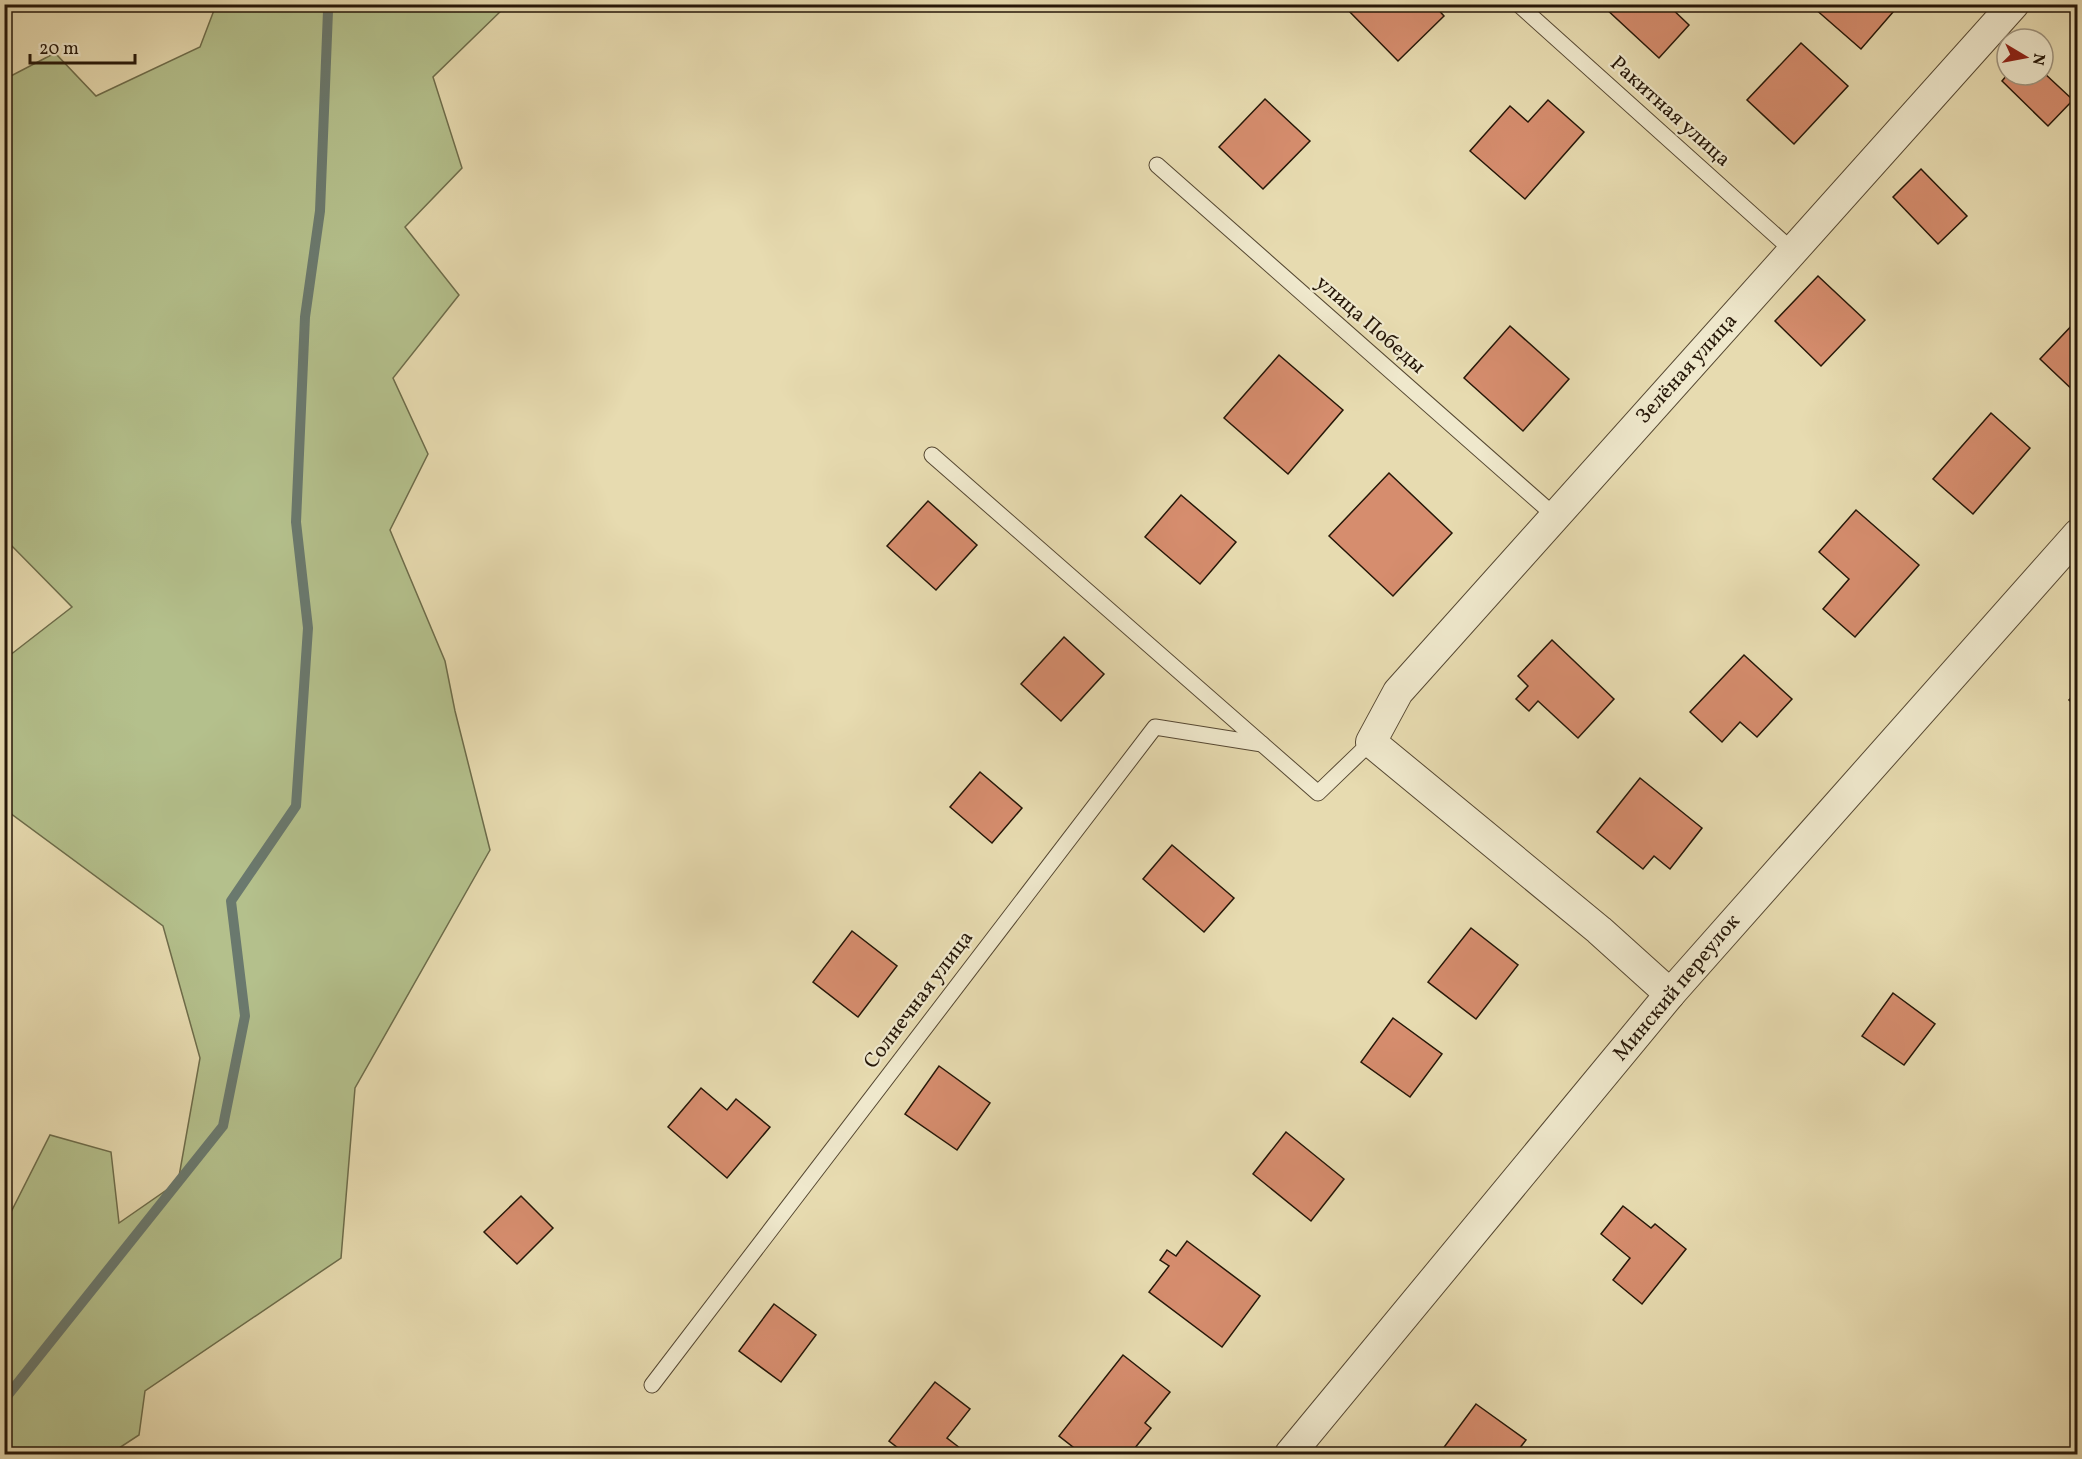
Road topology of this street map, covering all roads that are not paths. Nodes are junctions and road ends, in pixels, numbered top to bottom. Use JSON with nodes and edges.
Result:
{"nodes":[{"id":1,"x":1518,"y":4,"type":"edge"},
{"id":2,"x":2014,"y":4,"type":"edge"},
{"id":3,"x":1157,"y":165,"type":"dead end"},
{"id":4,"x":1793,"y":251,"type":"junction"},
{"id":5,"x":932,"y":455,"type":"dead end"},
{"id":6,"x":1555,"y":516,"type":"junction"},
{"id":7,"x":2078,"y":534,"type":"edge"},
{"id":8,"x":1371,"y":742,"type":"junction"},
{"id":9,"x":1262,"y":744,"type":"junction"},
{"id":10,"x":1670,"y":994,"type":"junction"},
{"id":11,"x":652,"y":1385,"type":"dead end"},
{"id":12,"x":1290,"y":1455,"type":"edge"}],
"edges":[{"from":1,"to":4,"type":"lane","name":"Ракитная улица"},
{"from":2,"to":4,"type":"street","name":"Зелёная улица"},
{"from":3,"to":6,"type":"lane","name":"улица Победы"},
{"from":4,"to":6,"type":"street","name":"Зелёная улица"},
{"from":5,"to":9,"type":"lane"},
{"from":6,"to":8,"type":"street","name":"Зелёная улица"},
{"from":7,"to":10,"type":"street","name":"Минский переулок"},
{"from":8,"to":9,"type":"lane"},
{"from":8,"to":10,"type":"street"},
{"from":9,"to":11,"type":"lane","name":"Солнечная улица"},
{"from":10,"to":12,"type":"street","name":"Минский переулок"}]}
